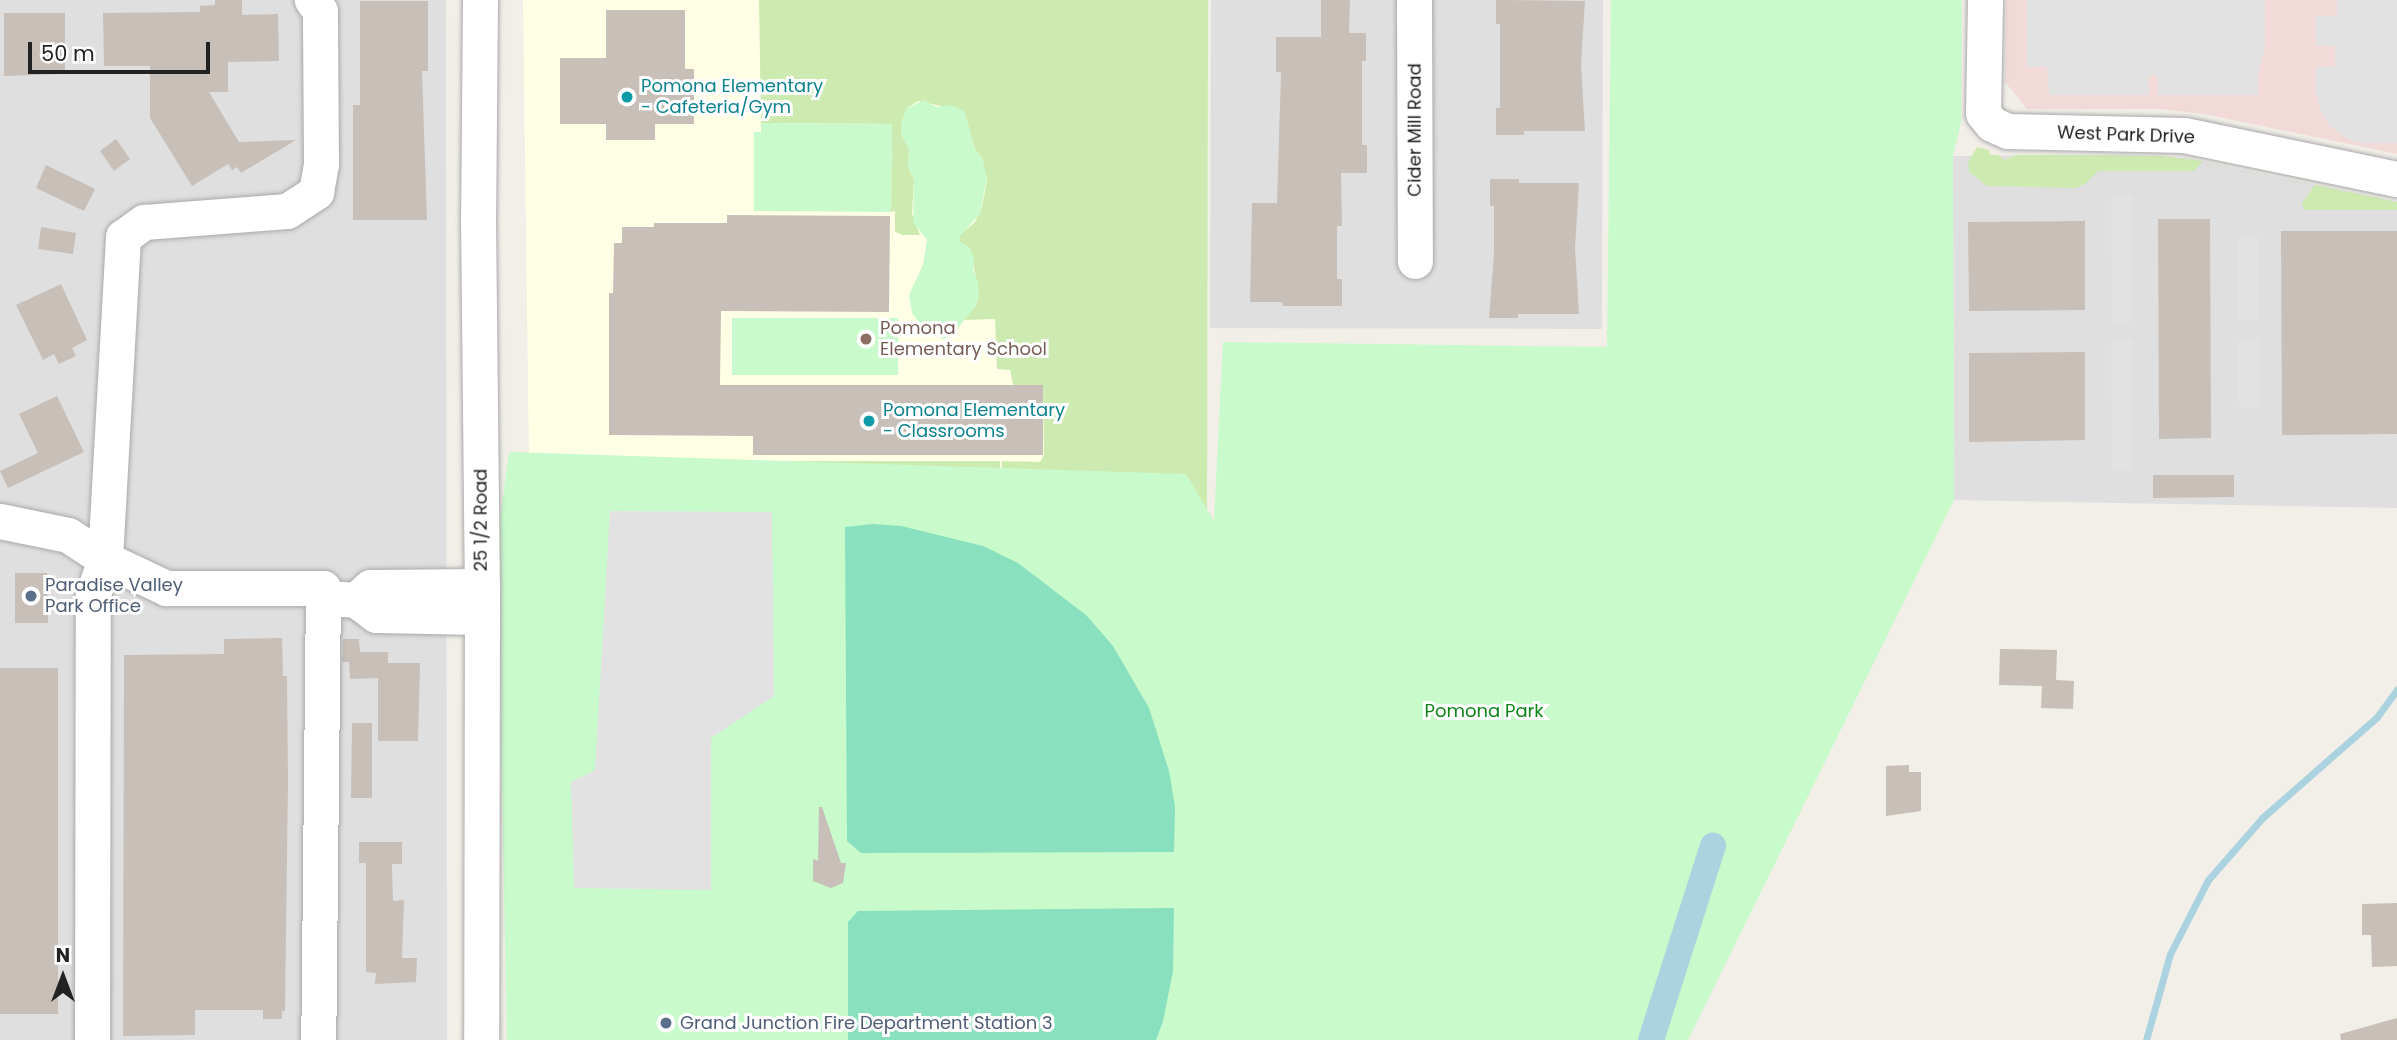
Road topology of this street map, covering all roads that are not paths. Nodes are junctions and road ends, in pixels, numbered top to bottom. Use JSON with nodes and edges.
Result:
{"nodes":[{"id":1,"x":312,"y":0,"type":"edge"},
{"id":2,"x":481,"y":0,"type":"edge"},
{"id":3,"x":1414,"y":0,"type":"edge"},
{"id":4,"x":1985,"y":0,"type":"edge"},
{"id":5,"x":2397,"y":179,"type":"edge"},
{"id":6,"x":1415,"y":261,"type":"dead end"},
{"id":7,"x":0,"y":521,"type":"edge"},
{"id":8,"x":105,"y":559,"type":"junction"},
{"id":9,"x":340,"y":599,"type":"junction"},
{"id":10,"x":482,"y":602,"type":"junction"},
{"id":11,"x":92,"y":1040,"type":"edge"},
{"id":12,"x":318,"y":1040,"type":"edge"},
{"id":13,"x":481,"y":1040,"type":"edge"}],
"edges":[{"from":1,"to":8,"type":"street"},
{"from":2,"to":10,"type":"street","name":"25 1/2 Road"},
{"from":3,"to":6,"type":"street","name":"Cider Mill Road"},
{"from":4,"to":5,"type":"street","name":"West Park Drive"},
{"from":7,"to":8,"type":"street"},
{"from":8,"to":9,"type":"street"},
{"from":8,"to":11,"type":"street"},
{"from":9,"to":10,"type":"street"},
{"from":9,"to":12,"type":"street"},
{"from":10,"to":13,"type":"street","name":"25 1/2 Road"}]}
